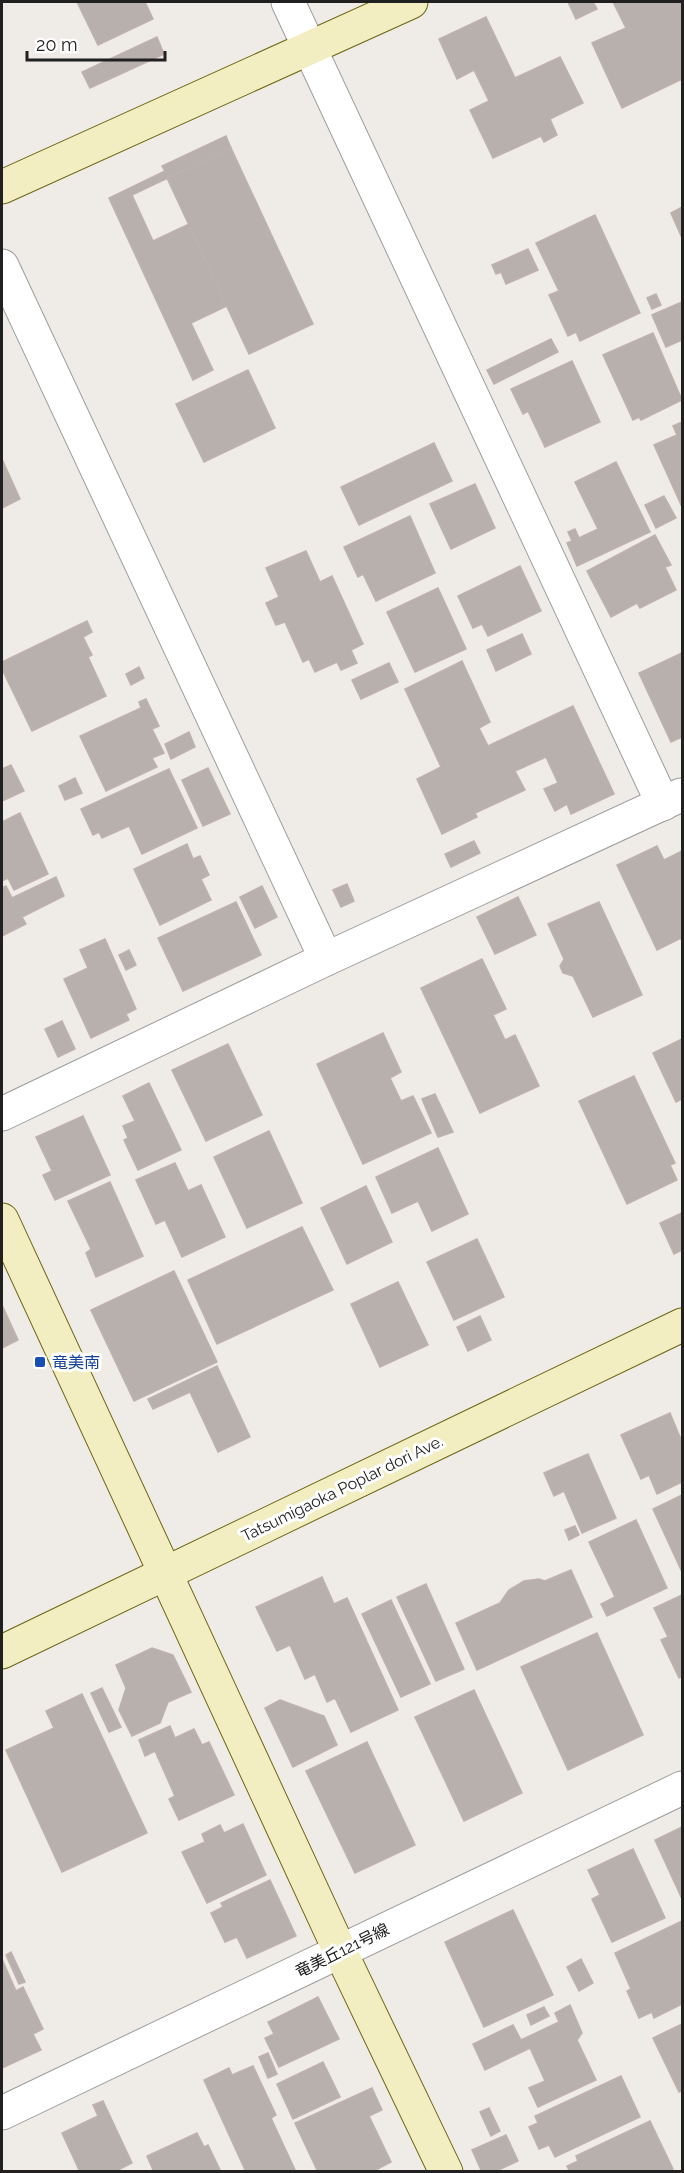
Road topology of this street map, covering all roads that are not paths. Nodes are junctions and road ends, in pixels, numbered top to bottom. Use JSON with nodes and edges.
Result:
{"nodes":[{"id":1,"x":288,"y":2,"type":"edge"},
{"id":2,"x":411,"y":2,"type":"edge"},
{"id":3,"x":309,"y":48,"type":"junction"},
{"id":4,"x":2,"y":187,"type":"edge"},
{"id":5,"x":2,"y":266,"type":"edge"},
{"id":6,"x":673,"y":800,"type":"edge"},
{"id":7,"x":326,"y":959,"type":"junction"},
{"id":8,"x":2,"y":1114,"type":"edge"},
{"id":9,"x":2,"y":1220,"type":"edge"},
{"id":10,"x":682,"y":1326,"type":"edge"},
{"id":11,"x":165,"y":1573,"type":"junction"},
{"id":12,"x":2,"y":1652,"type":"edge"},
{"id":13,"x":682,"y":1788,"type":"edge"},
{"id":14,"x":340,"y":1951,"type":"junction"},
{"id":15,"x":2,"y":2113,"type":"edge"},
{"id":16,"x":446,"y":2172,"type":"edge"}],
"edges":[{"from":1,"to":3,"type":"street"},
{"from":2,"to":3,"type":"street"},
{"from":3,"to":4,"type":"street"},
{"from":3,"to":6,"type":"street"},
{"from":5,"to":7,"type":"street"},
{"from":6,"to":7,"type":"street"},
{"from":7,"to":8,"type":"street"},
{"from":9,"to":11,"type":"street"},
{"from":10,"to":11,"type":"street","name":"Tatsumigaoka Poplar dori Ave."},
{"from":11,"to":12,"type":"street","name":"Tatsumigaoka Poplar dori Ave."},
{"from":11,"to":14,"type":"street"},
{"from":13,"to":14,"type":"street","name":"竜美丘121号線"},
{"from":14,"to":15,"type":"street","name":"竜美丘121号線"},
{"from":14,"to":16,"type":"street"}]}
